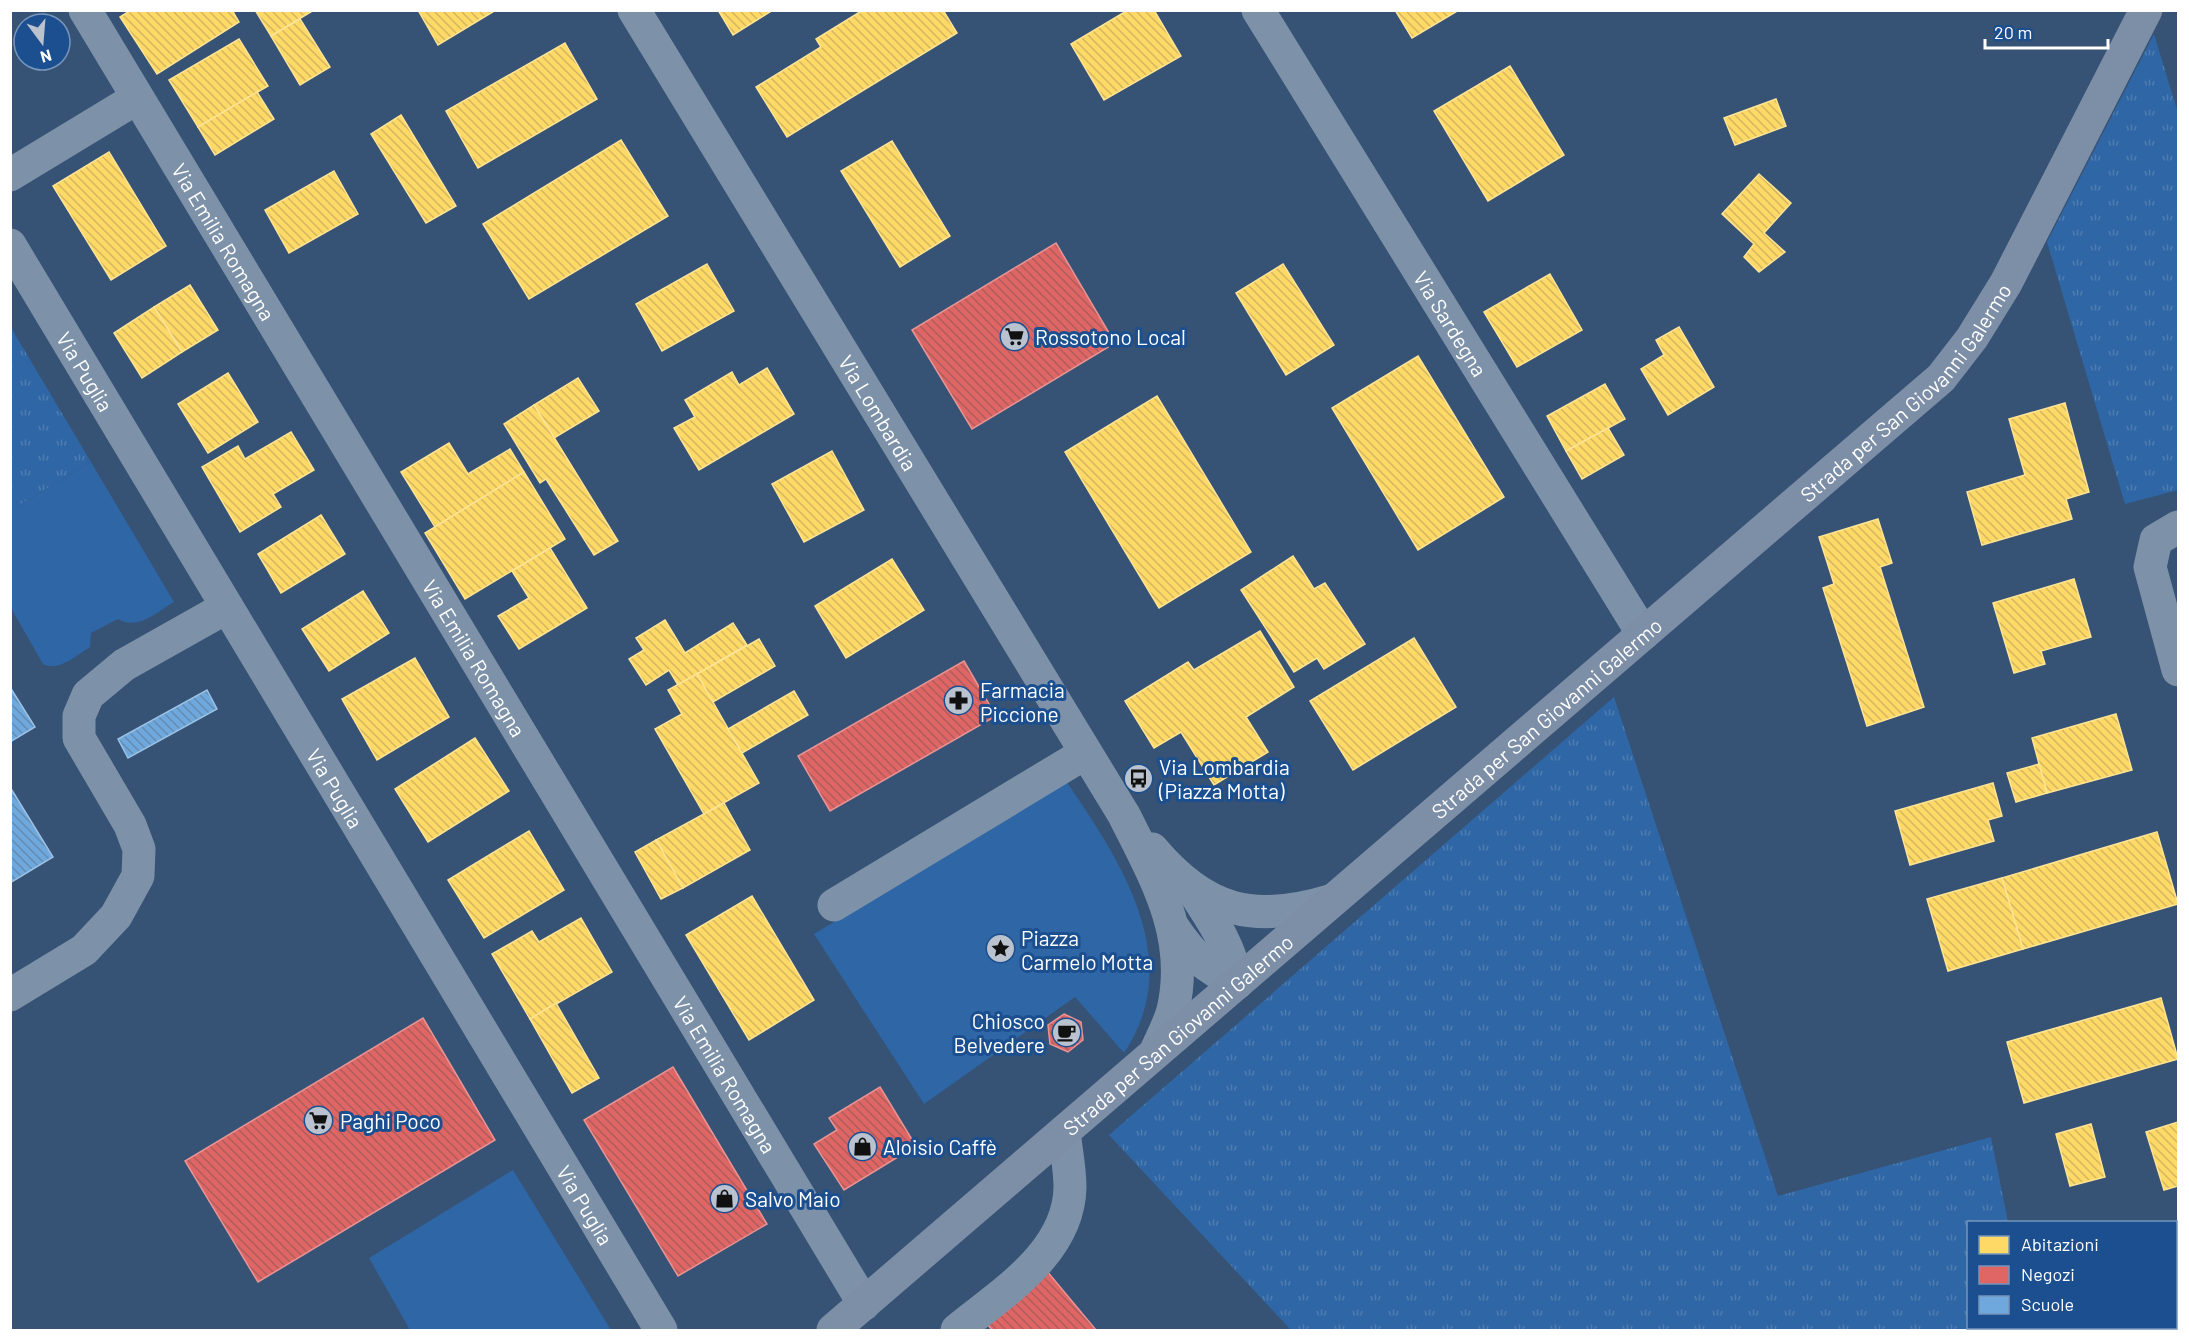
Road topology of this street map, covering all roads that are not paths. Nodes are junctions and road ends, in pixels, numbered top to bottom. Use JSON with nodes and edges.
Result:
{"nodes":[{"id":1,"x":85,"y":10,"type":"edge"},
{"id":2,"x":634,"y":10,"type":"edge"},
{"id":3,"x":1258,"y":10,"type":"edge"},
{"id":4,"x":2146,"y":10,"type":"edge"},
{"id":5,"x":137,"y":98,"type":"junction"},
{"id":6,"x":10,"y":175,"type":"edge"},
{"id":7,"x":10,"y":245,"type":"edge"},
{"id":8,"x":2178,"y":527,"type":"edge"},
{"id":9,"x":227,"y":607,"type":"junction"},
{"id":10,"x":1643,"y":634,"type":"junction"},
{"id":11,"x":2178,"y":669,"type":"edge"},
{"id":12,"x":1084,"y":754,"type":"junction"},
{"id":13,"x":1124,"y":815,"type":"junction"},
{"id":14,"x":1192,"y":889,"type":"junction"},
{"id":15,"x":1333,"y":900,"type":"junction"},
{"id":16,"x":834,"y":905,"type":"dead end"},
{"id":17,"x":1173,"y":927,"type":"junction"},
{"id":18,"x":1237,"y":982,"type":"junction"},
{"id":19,"x":10,"y":995,"type":"edge"},
{"id":20,"x":1155,"y":1053,"type":"junction"},
{"id":21,"x":1064,"y":1132,"type":"junction"},
{"id":22,"x":864,"y":1304,"type":"junction"},
{"id":23,"x":661,"y":1330,"type":"edge"},
{"id":24,"x":833,"y":1330,"type":"edge"},
{"id":25,"x":957,"y":1330,"type":"edge"}],
"edges":[{"from":1,"to":5,"type":"street","name":"Via Emilia Romagna"},
{"from":2,"to":12,"type":"street","name":"Via Lombardia"},
{"from":3,"to":10,"type":"street","name":"Via Sardegna"},
{"from":4,"to":10,"type":"main road","name":"Strada per San Giovanni Galermo"},
{"from":5,"to":6,"type":"street"},
{"from":5,"to":22,"type":"street","name":"Via Emilia Romagna"},
{"from":7,"to":9,"type":"street","name":"Via Puglia"},
{"from":8,"to":11,"type":"street"},
{"from":9,"to":19,"type":"street"},
{"from":9,"to":23,"type":"street","name":"Via Puglia"},
{"from":10,"to":15,"type":"main road","name":"Strada per San Giovanni Galermo"},
{"from":12,"to":13,"type":"street","name":"Via Lombardia"},
{"from":12,"to":16,"type":"street"},
{"from":13,"to":14,"type":"street"},
{"from":13,"to":17,"type":"street"},
{"from":14,"to":15,"type":"street"},
{"from":14,"to":18,"type":"street"},
{"from":15,"to":18,"type":"main road","name":"Strada per San Giovanni Galermo"},
{"from":17,"to":18,"type":"street"},
{"from":17,"to":20,"type":"street"},
{"from":18,"to":20,"type":"main road","name":"Strada per San Giovanni Galermo"},
{"from":20,"to":21,"type":"main road","name":"Strada per San Giovanni Galermo"},
{"from":21,"to":22,"type":"main road","name":"Strada per San Giovanni Galermo"},
{"from":21,"to":25,"type":"street"},
{"from":22,"to":24,"type":"main road","name":"Strada per San Giovanni Galermo"}]}
